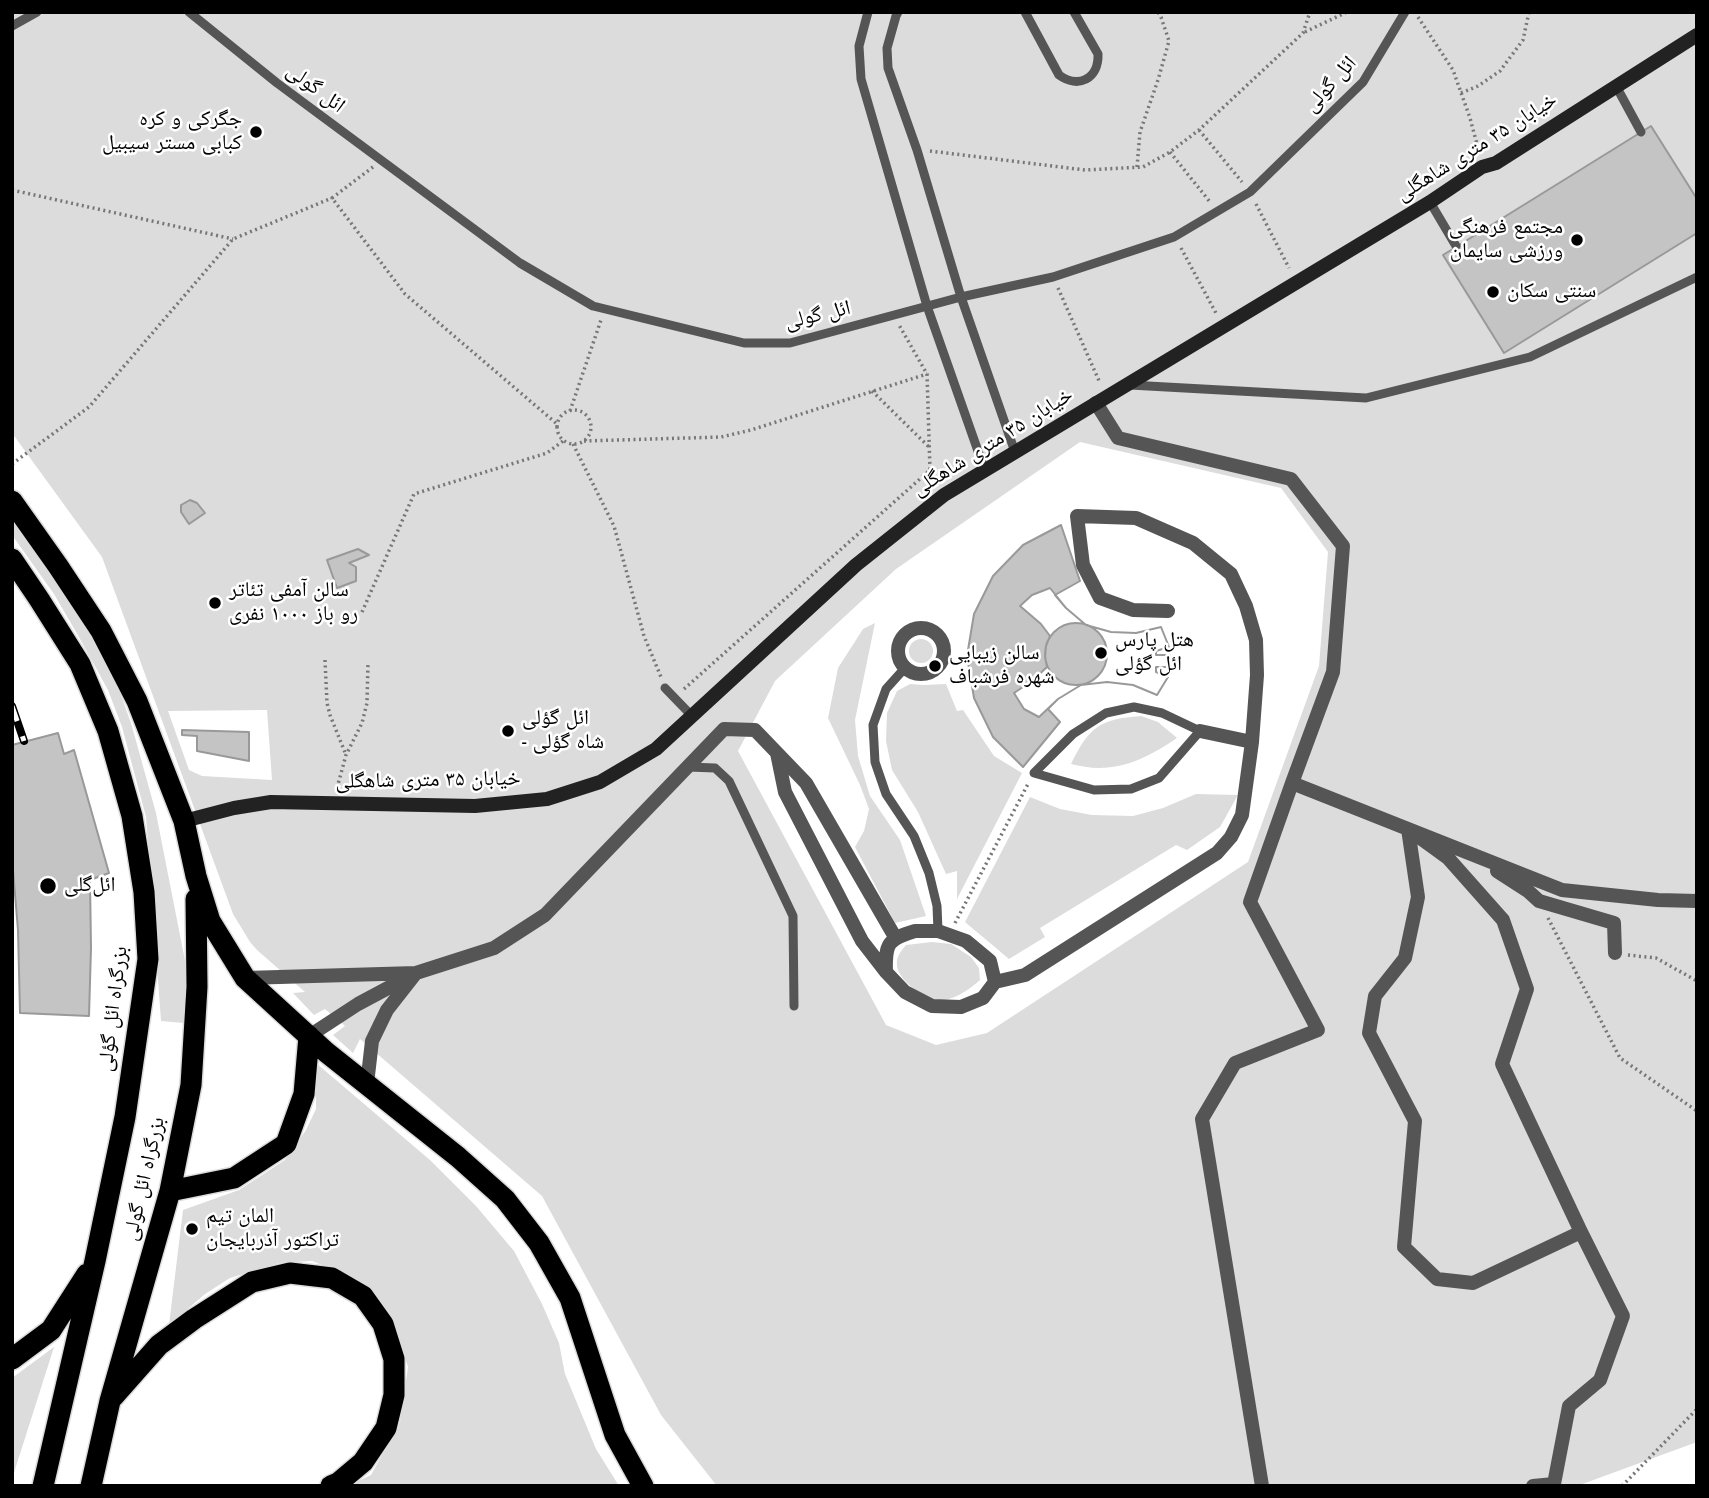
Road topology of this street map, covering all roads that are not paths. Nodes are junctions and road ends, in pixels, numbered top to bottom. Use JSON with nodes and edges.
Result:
{"nodes":[{"id":1,"x":37,"y":12,"type":"edge"},
{"id":2,"x":189,"y":12,"type":"edge"},
{"id":3,"x":868,"y":12,"type":"edge"},
{"id":4,"x":898,"y":12,"type":"edge"},
{"id":5,"x":1025,"y":12,"type":"edge"},
{"id":6,"x":1074,"y":12,"type":"edge"},
{"id":7,"x":1405,"y":12,"type":"edge"},
{"id":8,"x":12,"y":26,"type":"edge"},
{"id":9,"x":1697,"y":35,"type":"edge"},
{"id":10,"x":1616,"y":86,"type":"junction"},
{"id":11,"x":1641,"y":132,"type":"dead end"},
{"id":12,"x":1430,"y":202,"type":"junction"},
{"id":13,"x":1456,"y":246,"type":"dead end"},
{"id":14,"x":1697,"y":277,"type":"edge"},
{"id":15,"x":961,"y":297,"type":"junction"},
{"id":16,"x":927,"y":306,"type":"junction"},
{"id":17,"x":1126,"y":384,"type":"junction"},
{"id":18,"x":1101,"y":400,"type":"junction"},
{"id":19,"x":1015,"y":452,"type":"junction"},
{"id":20,"x":985,"y":471,"type":"junction"},
{"id":21,"x":12,"y":501,"type":"edge"},
{"id":22,"x":12,"y":559,"type":"edge"},
{"id":23,"x":1168,"y":611,"type":"dead end"},
{"id":24,"x":904,"y":669,"type":"dead end"},
{"id":25,"x":666,"y":688,"type":"road end"},
{"id":26,"x":692,"y":716,"type":"junction"},
{"id":27,"x":1200,"y":731,"type":"junction"},
{"id":28,"x":1252,"y":742,"type":"junction"},
{"id":29,"x":776,"y":751,"type":"junction"},
{"id":30,"x":688,"y":767,"type":"junction"},
{"id":31,"x":1292,"y":783,"type":"junction"},
{"id":32,"x":184,"y":821,"type":"junction"},
{"id":33,"x":1408,"y":829,"type":"junction"},
{"id":34,"x":1469,"y":853,"type":"junction"},
{"id":35,"x":196,"y":876,"type":"junction"},
{"id":36,"x":1697,"y":901,"type":"edge"},
{"id":37,"x":944,"y":932,"type":"junction"},
{"id":38,"x":895,"y":937,"type":"junction"},
{"id":39,"x":1615,"y":953,"type":"road end"},
{"id":40,"x":886,"y":972,"type":"junction"},
{"id":41,"x":416,"y":973,"type":"junction"},
{"id":42,"x":245,"y":978,"type":"junction"},
{"id":43,"x":995,"y":982,"type":"junction"},
{"id":44,"x":794,"y":1006,"type":"dead end"},
{"id":45,"x":309,"y":1036,"type":"junction"},
{"id":46,"x":367,"y":1084,"type":"junction"},
{"id":47,"x":170,"y":1191,"type":"junction"},
{"id":48,"x":1581,"y":1232,"type":"junction"},
{"id":49,"x":95,"y":1261,"type":"junction"},
{"id":50,"x":12,"y":1359,"type":"edge"},
{"id":51,"x":110,"y":1401,"type":"junction"},
{"id":52,"x":43,"y":1486,"type":"edge"},
{"id":53,"x":91,"y":1486,"type":"edge"},
{"id":54,"x":331,"y":1486,"type":"edge"},
{"id":55,"x":643,"y":1486,"type":"edge"},
{"id":56,"x":1262,"y":1486,"type":"edge"},
{"id":57,"x":1533,"y":1486,"type":"edge"}],
"edges":[{"from":1,"to":8,"type":"lane"},
{"from":2,"to":16,"type":"lane","name":"ائل گولی"},
{"from":3,"to":16,"type":"lane"},
{"from":4,"to":15,"type":"lane"},
{"from":5,"to":6,"type":"lane"},
{"from":7,"to":15,"type":"lane","name":"ائل گولی"},
{"from":9,"to":10,"type":"street","name":"خیابان ۳۵ متری شاهگلی"},
{"from":10,"to":11,"type":"lane"},
{"from":10,"to":12,"type":"street","name":"خیابان ۳۵ متری شاهگلی"},
{"from":12,"to":13,"type":"lane"},
{"from":12,"to":17,"type":"street","name":"خیابان ۳۵ متری شاهگلی"},
{"from":14,"to":17,"type":"lane"},
{"from":15,"to":16,"type":"lane","name":"ائل گولی"},
{"from":15,"to":19,"type":"lane"},
{"from":16,"to":20,"type":"lane"},
{"from":17,"to":18,"type":"street","name":"خیابان ۳۵ متری شاهگلی"},
{"from":18,"to":19,"type":"street","name":"خیابان ۳۵ متری شاهگلی"},
{"from":18,"to":31,"type":"street"},
{"from":19,"to":20,"type":"street","name":"خیابان ۳۵ متری شاهگلی"},
{"from":20,"to":26,"type":"street","name":"خیابان ۳۵ متری شاهگلی"},
{"from":21,"to":32,"type":"highway"},
{"from":22,"to":49,"type":"highway","name":"بزرگراه ائل گؤلی"},
{"from":23,"to":28,"type":"street"},
{"from":24,"to":37,"type":"lane"},
{"from":25,"to":26,"type":"lane"},
{"from":26,"to":32,"type":"street","name":"خیابان ۳۵ متری شاهگلی"},
{"from":27,"to":27,"type":"lane"},
{"from":27,"to":28,"type":"street"},
{"from":28,"to":43,"type":"street"},
{"from":29,"to":30,"type":"street"},
{"from":29,"to":38,"type":"street"},
{"from":29,"to":40,"type":"street"},
{"from":30,"to":41,"type":"street"},
{"from":30,"to":44,"type":"lane"},
{"from":31,"to":33,"type":"street"},
{"from":31,"to":56,"type":"street"},
{"from":32,"to":35,"type":"highway"},
{"from":33,"to":34,"type":"street"},
{"from":33,"to":48,"type":"street"},
{"from":33,"to":48,"type":"street"},
{"from":34,"to":36,"type":"street"},
{"from":34,"to":39,"type":"street"},
{"from":35,"to":42,"type":"highway"},
{"from":35,"to":47,"type":"highway","name":"بزرگراه ائل گولی"},
{"from":37,"to":38,"type":"street"},
{"from":37,"to":43,"type":"street"},
{"from":38,"to":40,"type":"street"},
{"from":40,"to":43,"type":"street"},
{"from":41,"to":42,"type":"street"},
{"from":41,"to":45,"type":"street"},
{"from":41,"to":46,"type":"street"},
{"from":42,"to":45,"type":"highway"},
{"from":45,"to":46,"type":"highway"},
{"from":45,"to":47,"type":"highway"},
{"from":46,"to":55,"type":"highway"},
{"from":47,"to":51,"type":"highway","name":"بزرگراه ائل گولی"},
{"from":48,"to":57,"type":"street"},
{"from":49,"to":50,"type":"highway"},
{"from":49,"to":52,"type":"highway","name":"بزرگراه ائل گؤلی"},
{"from":51,"to":53,"type":"highway","name":"بزرگراه ائل گولی"},
{"from":51,"to":54,"type":"highway"}]}
